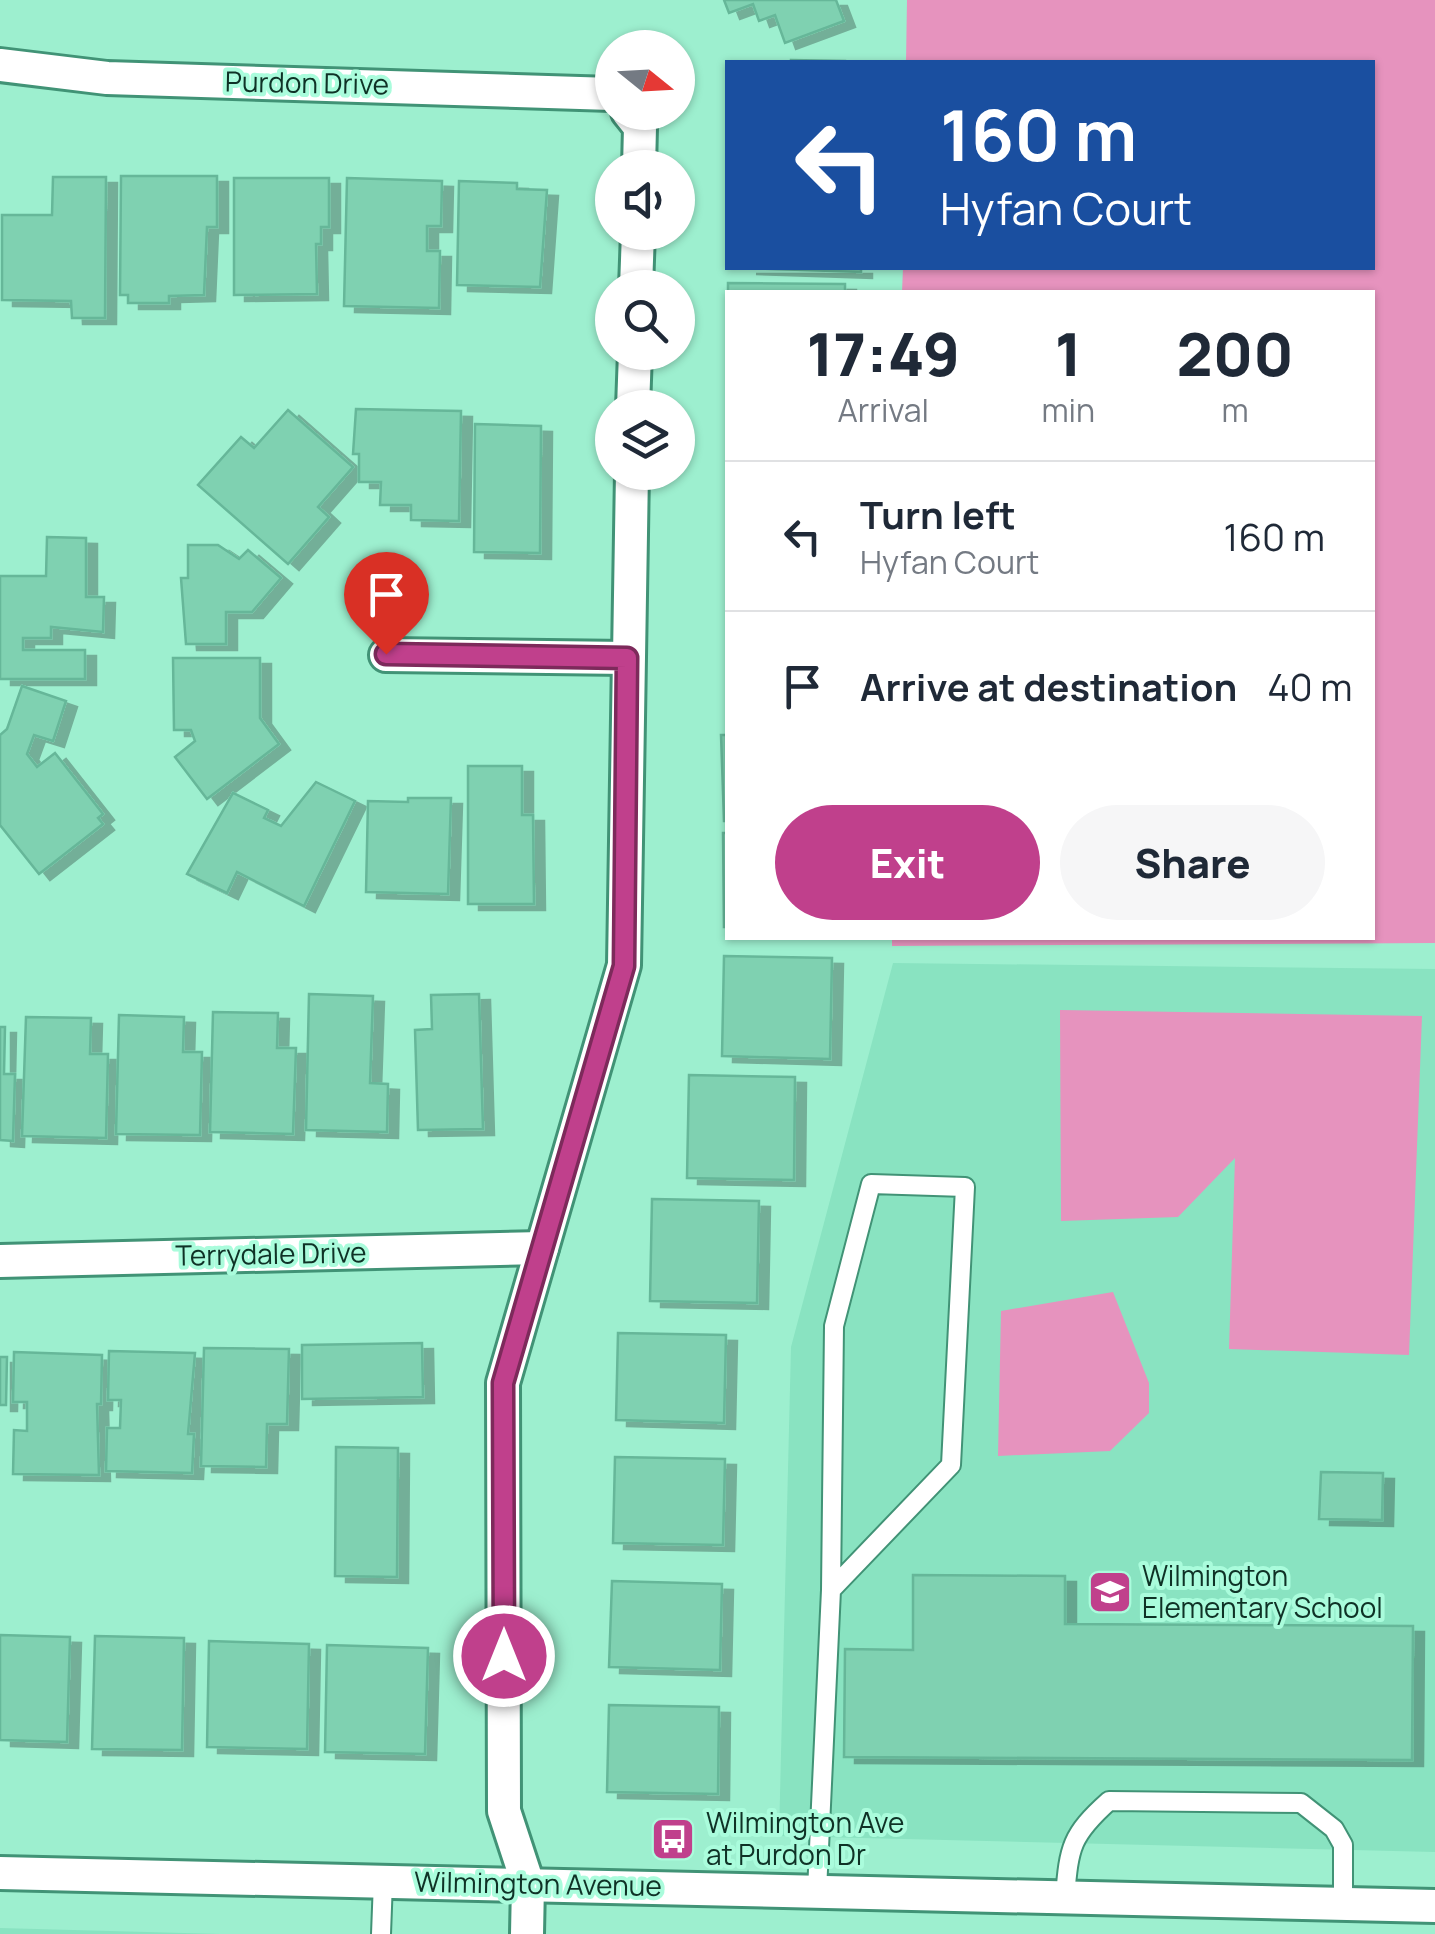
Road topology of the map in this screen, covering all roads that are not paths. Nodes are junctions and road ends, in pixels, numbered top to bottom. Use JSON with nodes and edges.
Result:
{"nodes":[{"id":1,"x":0,"y":65,"type":"edge"},
{"id":2,"x":595,"y":93,"type":"edge"},
{"id":3,"x":632,"y":490,"type":"edge"},
{"id":4,"x":386,"y":654,"type":"dead end"},
{"id":5,"x":627,"y":658,"type":"junction"},
{"id":6,"x":542,"y":1248,"type":"junction"},
{"id":7,"x":0,"y":1260,"type":"edge"},
{"id":8,"x":831,"y":1590,"type":"junction"},
{"id":9,"x":0,"y":1873,"type":"edge"},
{"id":10,"x":383,"y":1881,"type":"junction"},
{"id":11,"x":528,"y":1884,"type":"junction"},
{"id":12,"x":817,"y":1891,"type":"junction"},
{"id":13,"x":1065,"y":1897,"type":"junction"},
{"id":14,"x":1343,"y":1904,"type":"junction"},
{"id":15,"x":1435,"y":1906,"type":"edge"},
{"id":16,"x":380,"y":1934,"type":"edge"},
{"id":17,"x":528,"y":1934,"type":"edge"}],
"edges":[{"from":1,"to":2,"type":"street","name":"Purdon Drive"},
{"from":3,"to":5,"type":"street"},
{"from":4,"to":5,"type":"street"},
{"from":5,"to":6,"type":"street"},
{"from":6,"to":7,"type":"street","name":"Terrydale Drive"},
{"from":6,"to":11,"type":"street"},
{"from":8,"to":8,"type":"lane"},
{"from":8,"to":12,"type":"lane"},
{"from":9,"to":10,"type":"street","name":"Wilmington Avenue"},
{"from":10,"to":11,"type":"street","name":"Wilmington Avenue"},
{"from":10,"to":16,"type":"lane"},
{"from":11,"to":12,"type":"street","name":"Wilmington Avenue"},
{"from":11,"to":17,"type":"street"},
{"from":12,"to":13,"type":"street","name":"Wilmington Avenue"},
{"from":13,"to":14,"type":"street","name":"Wilmington Avenue"},
{"from":13,"to":14,"type":"lane"},
{"from":14,"to":15,"type":"street","name":"Wilmington Avenue"}]}
